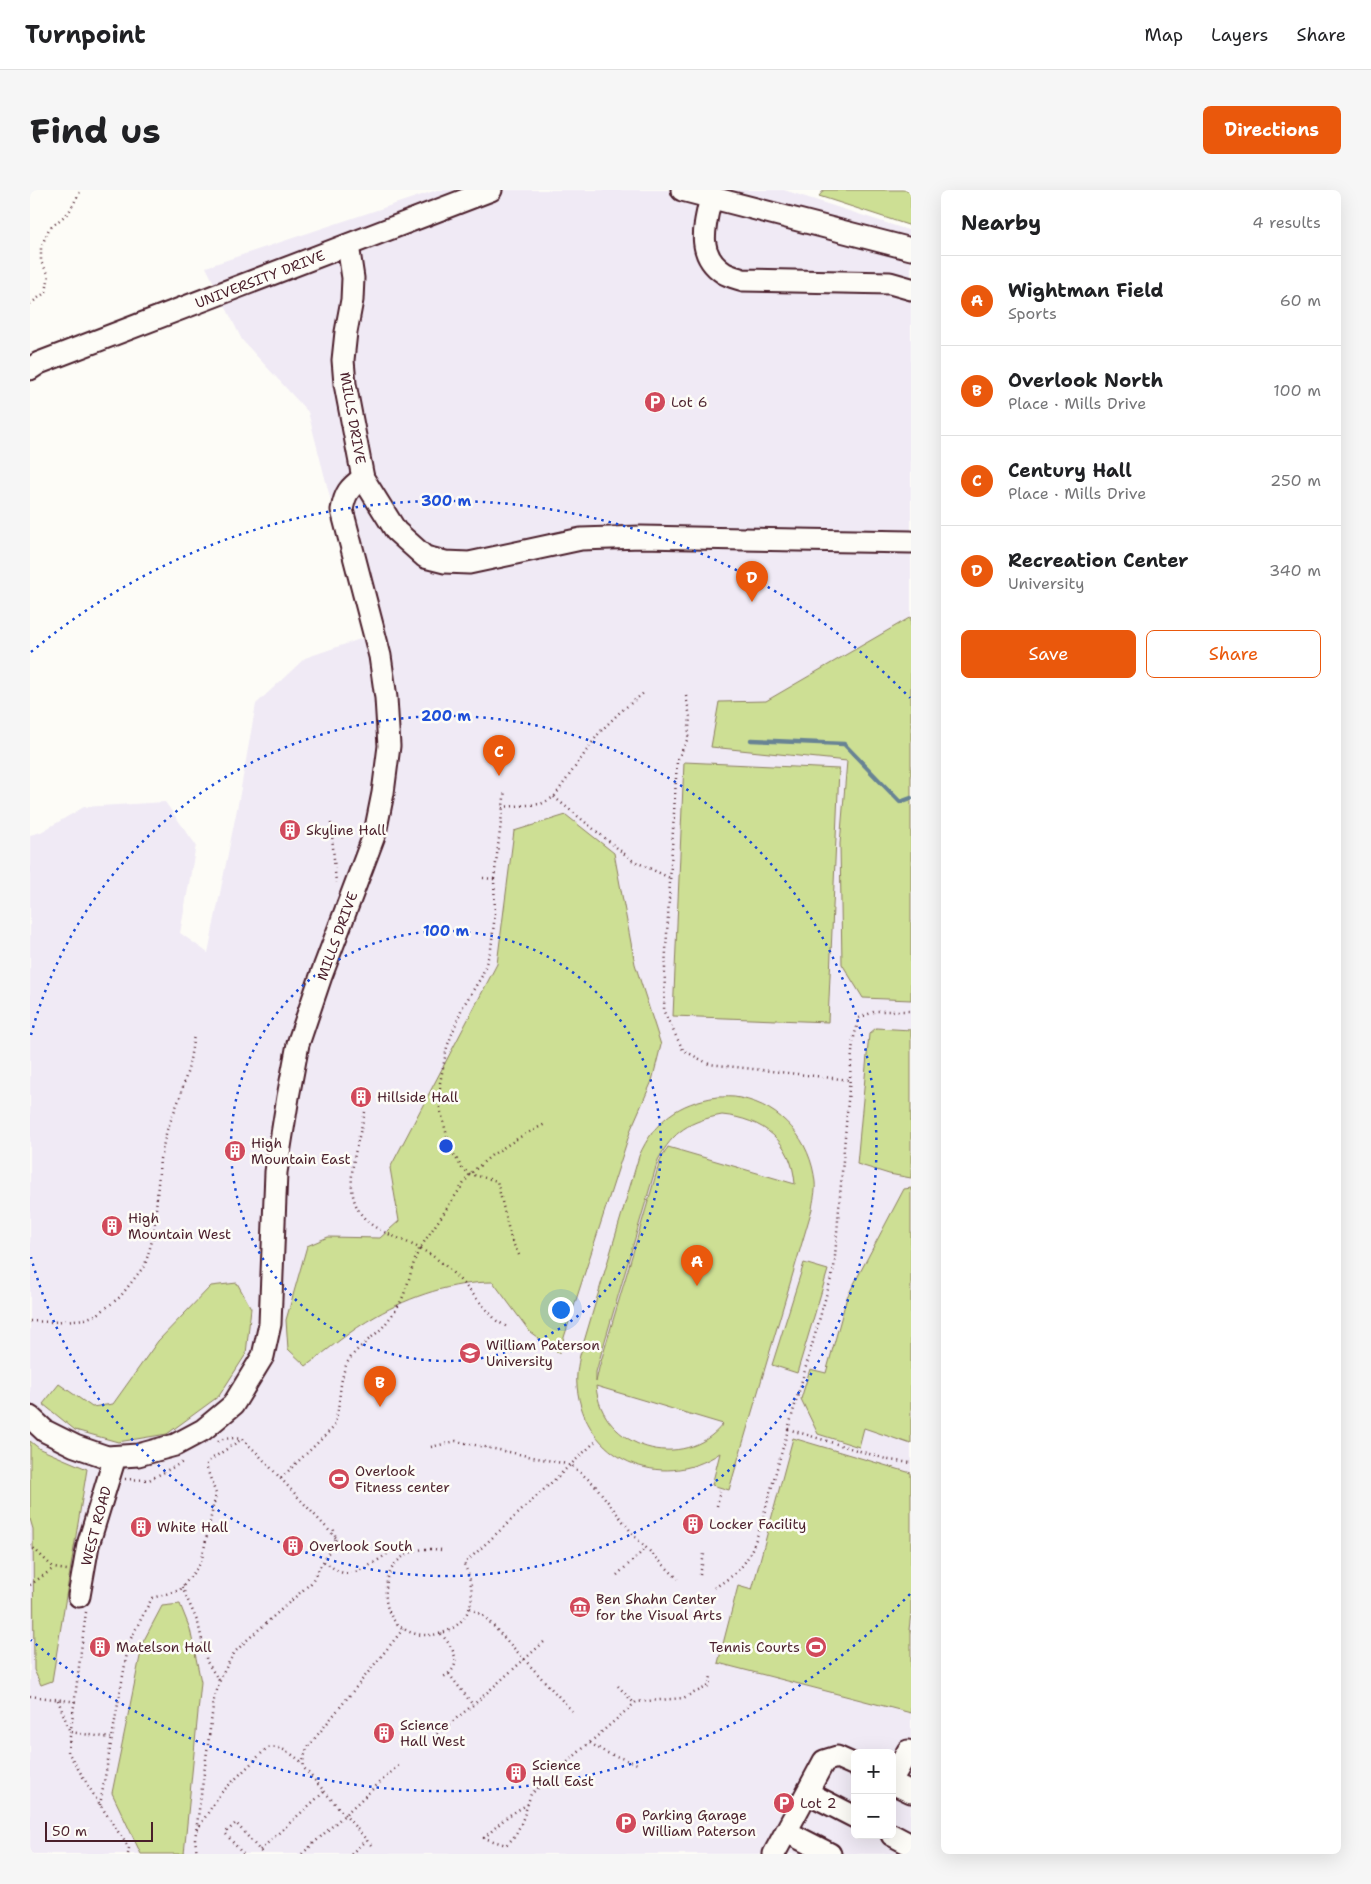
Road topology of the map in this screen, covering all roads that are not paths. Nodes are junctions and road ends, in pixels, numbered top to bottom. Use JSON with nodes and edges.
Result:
{"nodes":[{"id":1,"x":491,"y":190,"type":"edge"},
{"id":2,"x":682,"y":190,"type":"edge"},
{"id":3,"x":711,"y":197,"type":"junction"},
{"id":4,"x":348,"y":245,"type":"junction"},
{"id":5,"x":911,"y":249,"type":"edge"},
{"id":6,"x":911,"y":289,"type":"edge"},
{"id":7,"x":30,"y":369,"type":"edge"},
{"id":8,"x":363,"y":478,"type":"junction"},
{"id":9,"x":911,"y":542,"type":"edge"},
{"id":10,"x":30,"y":1417,"type":"edge"},
{"id":11,"x":112,"y":1466,"type":"junction"},
{"id":12,"x":80,"y":1596,"type":"road end"},
{"id":13,"x":908,"y":1751,"type":"dead end"},
{"id":14,"x":851,"y":1763,"type":"edge"},
{"id":15,"x":896,"y":1772,"type":"edge"},
{"id":16,"x":896,"y":1785,"type":"edge"},
{"id":17,"x":911,"y":1792,"type":"edge"},
{"id":18,"x":808,"y":1793,"type":"junction"},
{"id":19,"x":851,"y":1814,"type":"edge"},
{"id":20,"x":786,"y":1832,"type":"junction"},
{"id":21,"x":896,"y":1837,"type":"edge"},
{"id":22,"x":911,"y":1845,"type":"edge"},
{"id":23,"x":774,"y":1854,"type":"edge"},
{"id":24,"x":830,"y":1854,"type":"edge"}],
"edges":[{"from":1,"to":4,"type":"street","name":"UNIVERSITY DRIVE"},
{"from":2,"to":3,"type":"street"},
{"from":3,"to":5,"type":"street"},
{"from":3,"to":6,"type":"street"},
{"from":4,"to":7,"type":"street","name":"UNIVERSITY DRIVE"},
{"from":4,"to":8,"type":"street","name":"MILLS DRIVE"},
{"from":8,"to":9,"type":"street"},
{"from":8,"to":11,"type":"street","name":"MILLS DRIVE"},
{"from":10,"to":11,"type":"street","name":"MILLS DRIVE"},
{"from":11,"to":12,"type":"street","name":"WEST ROAD"},
{"from":13,"to":15,"type":"street"},
{"from":14,"to":18,"type":"street"},
{"from":16,"to":17,"type":"street"},
{"from":18,"to":19,"type":"street"},
{"from":18,"to":20,"type":"street"},
{"from":20,"to":23,"type":"street"},
{"from":20,"to":24,"type":"street"},
{"from":21,"to":22,"type":"street"}]}
